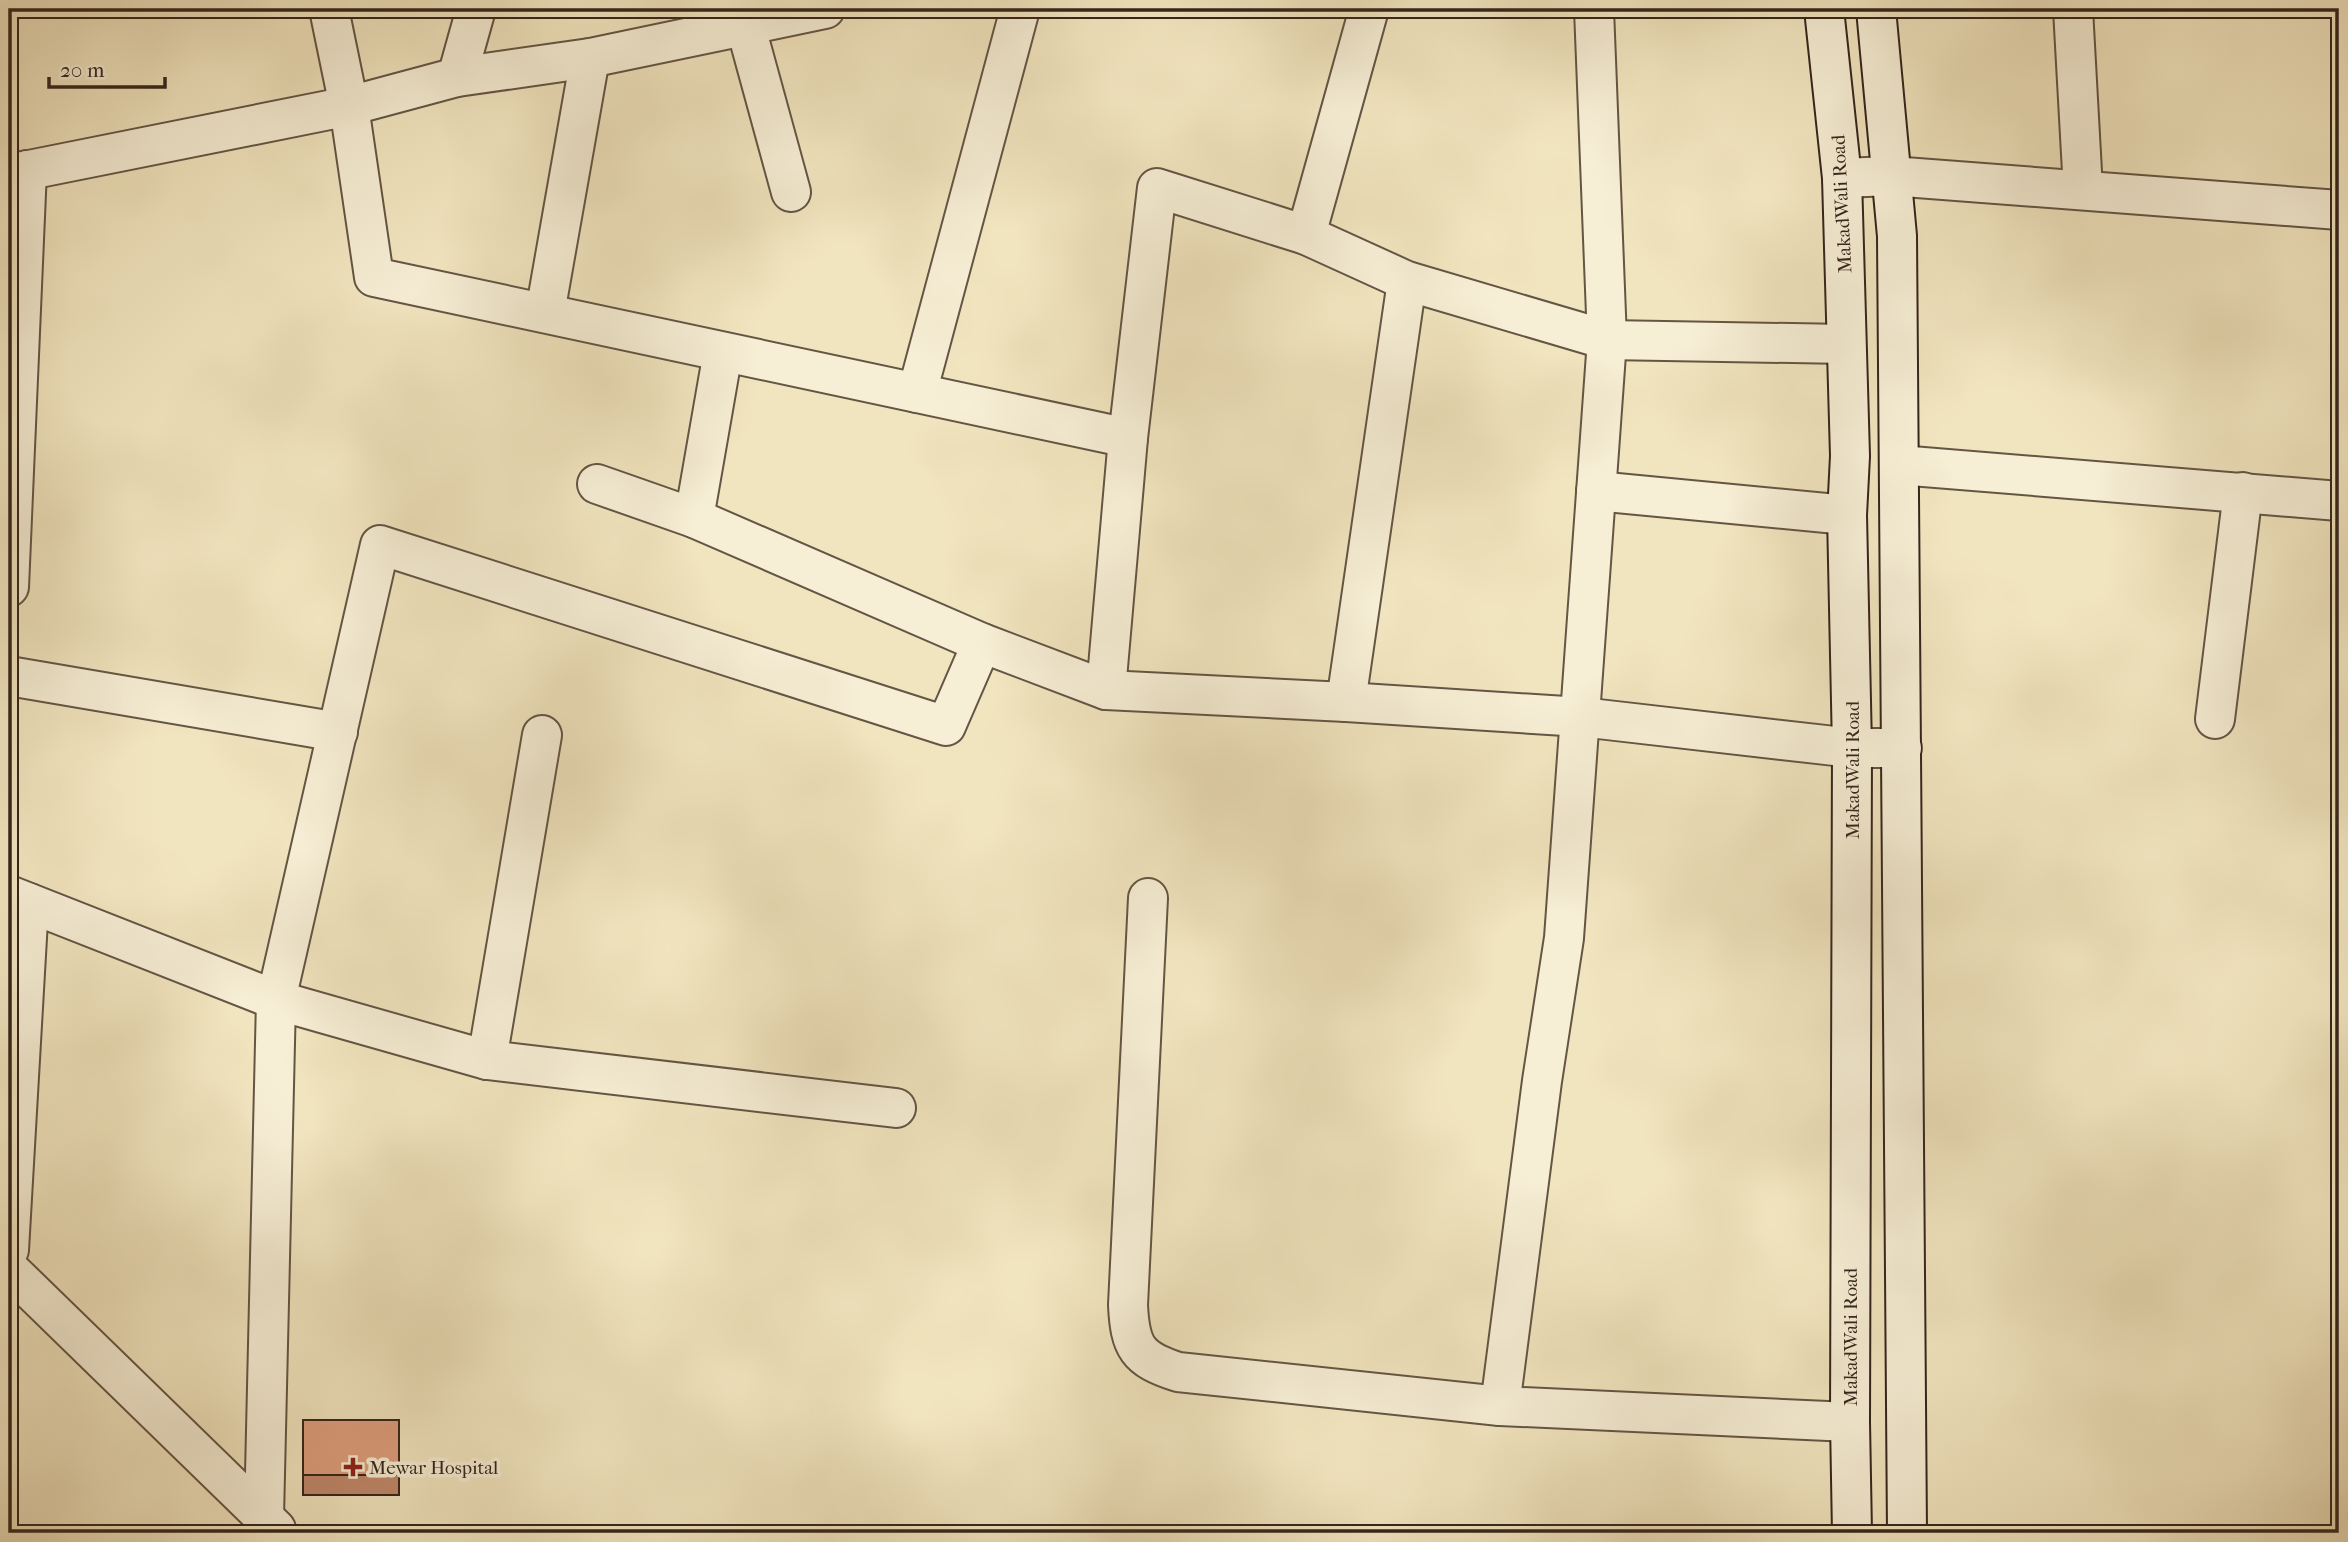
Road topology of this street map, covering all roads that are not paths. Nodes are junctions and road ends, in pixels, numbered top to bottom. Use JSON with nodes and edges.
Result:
{"nodes":[{"id":1,"x":329,"y":9,"type":"edge"},
{"id":2,"x":476,"y":9,"type":"edge"},
{"id":3,"x":825,"y":9,"type":"edge"},
{"id":4,"x":1020,"y":9,"type":"edge"},
{"id":5,"x":1369,"y":9,"type":"edge"},
{"id":6,"x":1594,"y":9,"type":"edge"},
{"id":7,"x":1824,"y":9,"type":"edge"},
{"id":8,"x":1875,"y":9,"type":"edge"},
{"id":9,"x":2073,"y":9,"type":"edge"},
{"id":10,"x":745,"y":24,"type":"junction"},
{"id":11,"x":590,"y":58,"type":"junction"},
{"id":12,"x":457,"y":77,"type":"junction"},
{"id":13,"x":349,"y":106,"type":"junction"},
{"id":14,"x":18,"y":172,"type":"edge"},
{"id":15,"x":1891,"y":176,"type":"junction"},
{"id":16,"x":1842,"y":178,"type":"junction"},
{"id":17,"x":2083,"y":190,"type":"junction"},
{"id":18,"x":791,"y":192,"type":"dead end"},
{"id":19,"x":2339,"y":210,"type":"edge"},
{"id":20,"x":1306,"y":235,"type":"junction"},
{"id":21,"x":1407,"y":281,"type":"junction"},
{"id":22,"x":545,"y":313,"type":"junction"},
{"id":23,"x":1607,"y":340,"type":"junction"},
{"id":24,"x":1846,"y":344,"type":"junction"},
{"id":25,"x":723,"y":352,"type":"junction"},
{"id":26,"x":917,"y":393,"type":"junction"},
{"id":27,"x":1128,"y":438,"type":"junction"},
{"id":28,"x":12,"y":442,"type":"edge"},
{"id":29,"x":1899,"y":465,"type":"junction"},
{"id":30,"x":597,"y":484,"type":"dead end"},
{"id":31,"x":1596,"y":491,"type":"junction"},
{"id":32,"x":2243,"y":492,"type":"junction"},
{"id":33,"x":2339,"y":501,"type":"edge"},
{"id":34,"x":1847,"y":514,"type":"junction"},
{"id":35,"x":694,"y":518,"type":"junction"},
{"id":36,"x":9,"y":587,"type":"edge"},
{"id":37,"x":982,"y":643,"type":"junction"},
{"id":38,"x":9,"y":676,"type":"edge"},
{"id":39,"x":1106,"y":690,"type":"junction"},
{"id":40,"x":1346,"y":702,"type":"junction"},
{"id":41,"x":1581,"y":717,"type":"junction"},
{"id":42,"x":2215,"y":719,"type":"dead end"},
{"id":43,"x":338,"y":732,"type":"junction"},
{"id":44,"x":542,"y":735,"type":"dead end"},
{"id":45,"x":1852,"y":748,"type":"junction"},
{"id":46,"x":1902,"y":748,"type":"junction"},
{"id":47,"x":1148,"y":898,"type":"dead end"},
{"id":48,"x":19,"y":899,"type":"edge"},
{"id":49,"x":276,"y":1000,"type":"junction"},
{"id":50,"x":487,"y":1060,"type":"junction"},
{"id":51,"x":896,"y":1108,"type":"dead end"},
{"id":52,"x":9,"y":1250,"type":"edge"},
{"id":53,"x":9,"y":1269,"type":"edge"},
{"id":54,"x":1500,"y":1406,"type":"junction"},
{"id":55,"x":1850,"y":1422,"type":"junction"},
{"id":56,"x":272,"y":1525,"type":"edge"},
{"id":57,"x":1852,"y":1533,"type":"edge"},
{"id":58,"x":1907,"y":1533,"type":"edge"}],
"edges":[{"from":1,"to":13,"type":"street"},
{"from":2,"to":12,"type":"street"},
{"from":3,"to":10,"type":"street"},
{"from":4,"to":26,"type":"street"},
{"from":5,"to":20,"type":"street"},
{"from":6,"to":23,"type":"street"},
{"from":7,"to":16,"type":"street","name":"MakadWali Road"},
{"from":8,"to":15,"type":"street"},
{"from":9,"to":17,"type":"street"},
{"from":10,"to":11,"type":"street"},
{"from":10,"to":18,"type":"street"},
{"from":11,"to":12,"type":"street"},
{"from":11,"to":22,"type":"street"},
{"from":12,"to":13,"type":"street"},
{"from":13,"to":14,"type":"street"},
{"from":13,"to":22,"type":"street"},
{"from":14,"to":28,"type":"street"},
{"from":15,"to":16,"type":"street"},
{"from":15,"to":17,"type":"street"},
{"from":15,"to":29,"type":"street"},
{"from":16,"to":24,"type":"street","name":"MakadWali Road"},
{"from":17,"to":19,"type":"street"},
{"from":20,"to":21,"type":"street"},
{"from":20,"to":27,"type":"street"},
{"from":21,"to":23,"type":"street"},
{"from":21,"to":40,"type":"street"},
{"from":22,"to":25,"type":"street"},
{"from":23,"to":24,"type":"street"},
{"from":23,"to":31,"type":"street"},
{"from":24,"to":34,"type":"street","name":"MakadWali Road"},
{"from":25,"to":26,"type":"street"},
{"from":25,"to":35,"type":"street"},
{"from":26,"to":27,"type":"street"},
{"from":27,"to":39,"type":"street"},
{"from":28,"to":36,"type":"street"},
{"from":29,"to":32,"type":"street"},
{"from":29,"to":46,"type":"street"},
{"from":30,"to":35,"type":"street"},
{"from":31,"to":34,"type":"street"},
{"from":31,"to":41,"type":"street"},
{"from":32,"to":33,"type":"street"},
{"from":32,"to":42,"type":"street"},
{"from":34,"to":45,"type":"street","name":"MakadWali Road"},
{"from":35,"to":37,"type":"street"},
{"from":37,"to":39,"type":"street"},
{"from":37,"to":43,"type":"street"},
{"from":38,"to":43,"type":"street"},
{"from":39,"to":40,"type":"street"},
{"from":40,"to":41,"type":"street"},
{"from":41,"to":45,"type":"street"},
{"from":41,"to":54,"type":"street"},
{"from":43,"to":49,"type":"street"},
{"from":44,"to":50,"type":"street"},
{"from":45,"to":46,"type":"street"},
{"from":45,"to":55,"type":"street","name":"MakadWali Road"},
{"from":46,"to":58,"type":"street"},
{"from":47,"to":54,"type":"street"},
{"from":48,"to":49,"type":"street"},
{"from":48,"to":52,"type":"street"},
{"from":49,"to":50,"type":"street"},
{"from":49,"to":56,"type":"street"},
{"from":50,"to":51,"type":"street"},
{"from":53,"to":56,"type":"street"},
{"from":54,"to":55,"type":"street"},
{"from":55,"to":57,"type":"street","name":"MakadWali Road"}]}
